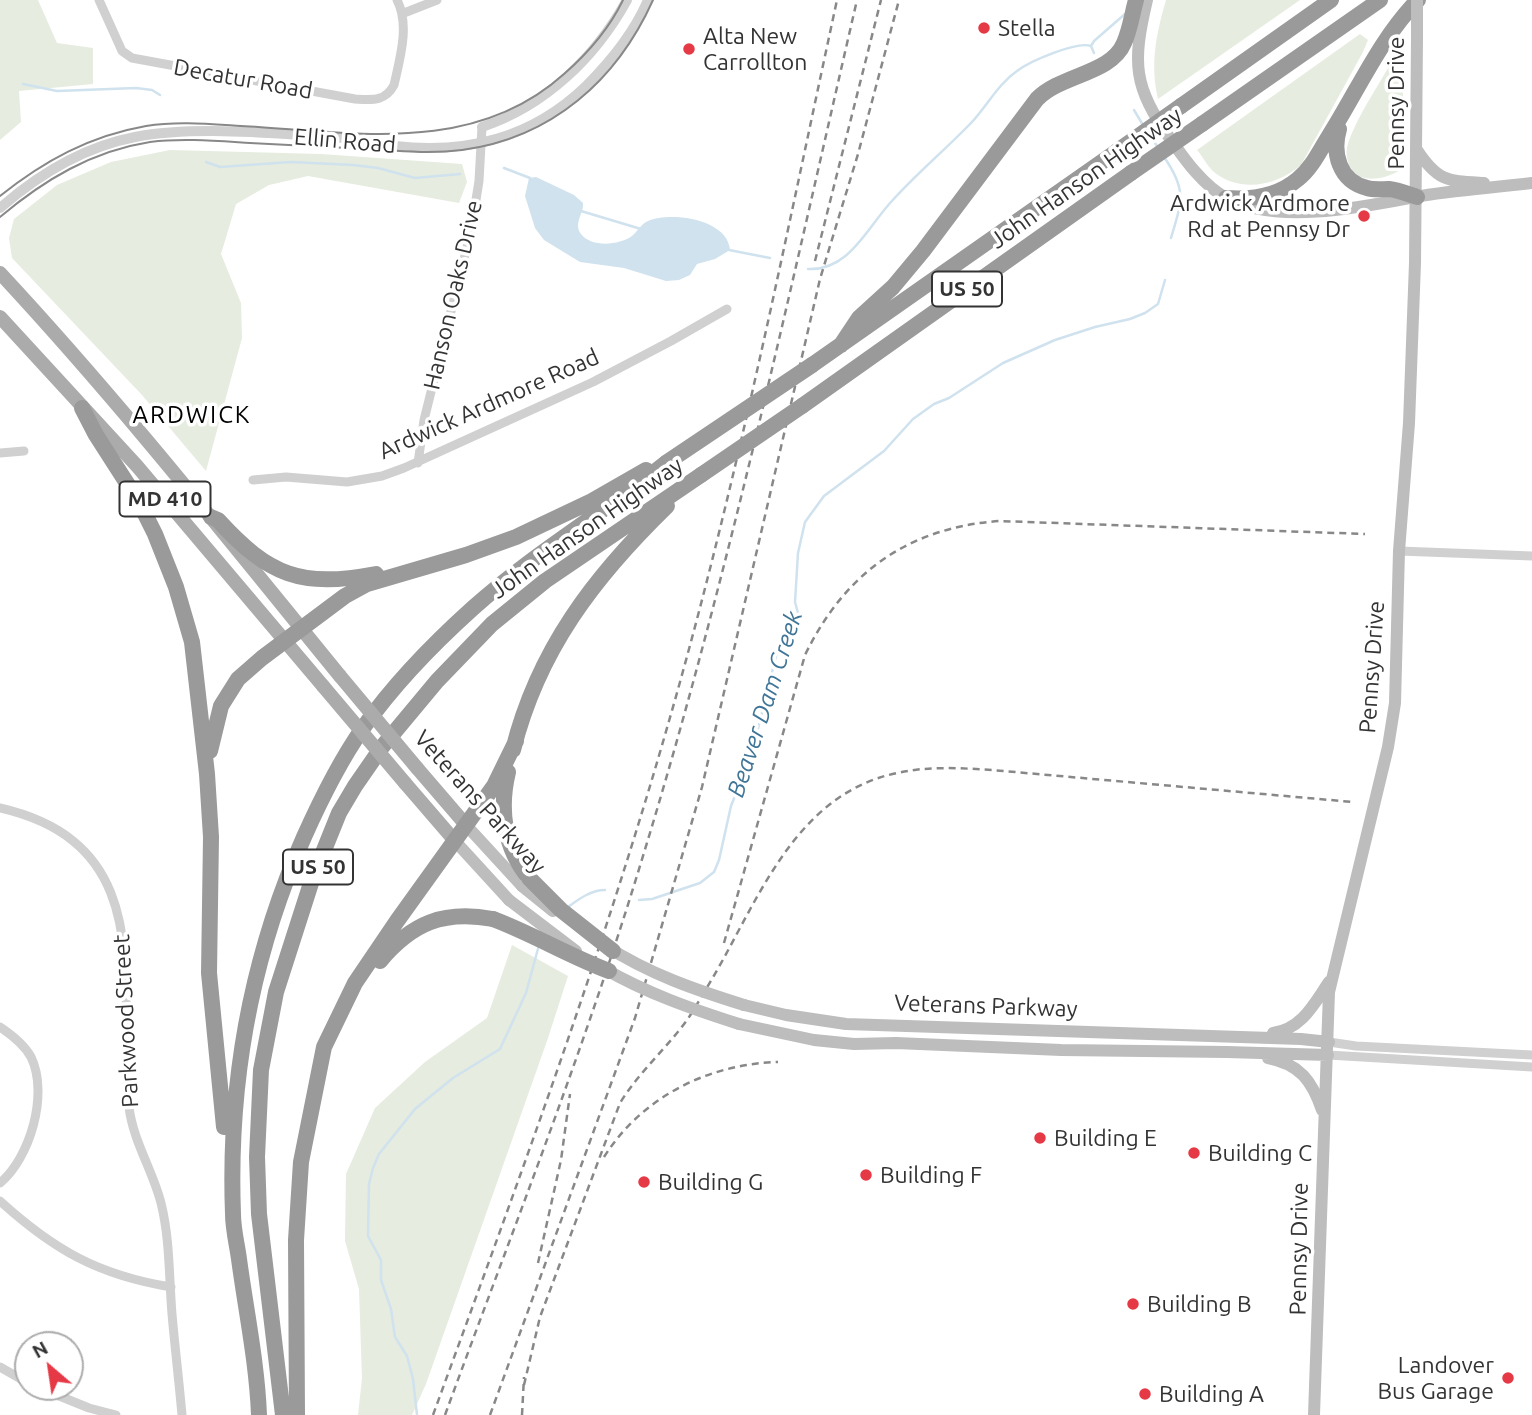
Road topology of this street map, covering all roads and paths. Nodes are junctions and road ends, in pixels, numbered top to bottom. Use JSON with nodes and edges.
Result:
{"nodes":[{"id":1,"x":99,"y":0,"type":"edge"},
{"id":2,"x":397,"y":0,"type":"edge"},
{"id":3,"x":437,"y":0,"type":"edge"},
{"id":4,"x":627,"y":0,"type":"edge"},
{"id":5,"x":648,"y":0,"type":"edge"},
{"id":6,"x":1136,"y":0,"type":"edge"},
{"id":7,"x":1147,"y":0,"type":"edge"},
{"id":8,"x":1331,"y":0,"type":"edge"},
{"id":9,"x":1380,"y":0,"type":"edge"},
{"id":10,"x":1418,"y":0,"type":"edge"},
{"id":11,"x":404,"y":13,"type":"junction"},
{"id":12,"x":1343,"y":113,"type":"junction"},
{"id":13,"x":482,"y":127,"type":"joint"},
{"id":14,"x":481,"y":144,"type":"junction"},
{"id":15,"x":1417,"y":150,"type":"junction"},
{"id":16,"x":1532,"y":183,"type":"edge"},
{"id":17,"x":1515,"y":185,"type":"junction"},
{"id":18,"x":1416,"y":197,"type":"junction"},
{"id":19,"x":1226,"y":198,"type":"junction"},
{"id":20,"x":0,"y":208,"type":"edge"},
{"id":21,"x":0,"y":273,"type":"edge"},
{"id":22,"x":727,"y":309,"type":"dead end"},
{"id":23,"x":0,"y":317,"type":"edge"},
{"id":24,"x":841,"y":345,"type":"junction"},
{"id":25,"x":82,"y":408,"type":"junction"},
{"id":26,"x":24,"y":451,"type":"dead end"},
{"id":27,"x":0,"y":453,"type":"edge"},
{"id":28,"x":418,"y":463,"type":"junction"},
{"id":29,"x":667,"y":463,"type":"junction"},
{"id":30,"x":701,"y":475,"type":"junction"},
{"id":31,"x":253,"y":480,"type":"dead end"},
{"id":32,"x":211,"y":517,"type":"junction"},
{"id":33,"x":1399,"y":551,"type":"junction"},
{"id":34,"x":1532,"y":556,"type":"edge"},
{"id":35,"x":450,"y":559,"type":"junction"},
{"id":36,"x":302,"y":629,"type":"junction"},
{"id":37,"x":284,"y":642,"type":"junction"},
{"id":38,"x":516,"y":741,"type":"junction"},
{"id":39,"x":207,"y":774,"type":"junction"},
{"id":40,"x":0,"y":808,"type":"edge"},
{"id":41,"x":466,"y":825,"type":"junction"},
{"id":42,"x":454,"y":841,"type":"junction"},
{"id":43,"x":526,"y":882,"type":"junction"},
{"id":44,"x":613,"y":951,"type":"joint"},
{"id":45,"x":609,"y":971,"type":"junction"},
{"id":46,"x":1331,"y":979,"type":"junction"},
{"id":47,"x":0,"y":1027,"type":"edge"},
{"id":48,"x":1253,"y":1037,"type":"junction"},
{"id":49,"x":1329,"y":1049,"type":"junction"},
{"id":50,"x":1227,"y":1052,"type":"junction"},
{"id":51,"x":1532,"y":1055,"type":"edge"},
{"id":52,"x":1532,"y":1067,"type":"edge"},
{"id":53,"x":315,"y":1086,"type":"junction"},
{"id":54,"x":1324,"y":1116,"type":"junction"},
{"id":55,"x":0,"y":1183,"type":"edge"},
{"id":56,"x":0,"y":1201,"type":"edge"},
{"id":57,"x":233,"y":1218,"type":"junction"},
{"id":58,"x":171,"y":1287,"type":"junction"},
{"id":59,"x":72,"y":1401,"type":"edge"},
{"id":60,"x":116,"y":1415,"type":"edge"},
{"id":61,"x":182,"y":1415,"type":"edge"},
{"id":62,"x":260,"y":1415,"type":"edge"},
{"id":63,"x":283,"y":1415,"type":"edge"},
{"id":64,"x":296,"y":1415,"type":"edge"},
{"id":65,"x":1314,"y":1415,"type":"edge"}],
"edges":[{"from":1,"to":11,"type":"street","name":"Decatur Road"},
{"from":2,"to":11,"type":"street"},
{"from":3,"to":11,"type":"street"},
{"from":4,"to":13,"type":"street"},
{"from":5,"to":14,"type":"street","name":"Ellin Road"},
{"from":6,"to":24,"type":"highway"},
{"from":7,"to":19,"type":"main road"},
{"from":8,"to":24,"type":"highway","name":"John Hanson Highway","number":"US 50","bridge":true},
{"from":9,"to":30,"type":"highway","name":"John Hanson Highway","number":"US 50","bridge":true},
{"from":10,"to":12,"type":"highway"},
{"from":10,"to":15,"type":"main road","name":"Pennsy Drive","bridge":true},
{"from":12,"to":18,"type":"highway"},
{"from":12,"to":19,"type":"highway"},
{"from":13,"to":14,"type":"street","name":"Hanson Oaks Drive"},
{"from":14,"to":20,"type":"street","name":"Ellin Road"},
{"from":14,"to":28,"type":"street","name":"Hanson Oaks Drive"},
{"from":15,"to":17,"type":"main road"},
{"from":15,"to":18,"type":"main road","name":"Pennsy Drive"},
{"from":16,"to":17,"type":"main road"},
{"from":17,"to":18,"type":"main road"},
{"from":18,"to":19,"type":"main road"},
{"from":18,"to":33,"type":"main road","name":"Pennsy Drive"},
{"from":21,"to":32,"type":"main road","name":"Veterans Parkway","number":"MD 410"},
{"from":22,"to":28,"type":"street","name":"Ardwick Ardmore Road"},
{"from":23,"to":25,"type":"main road","name":"Veterans Parkway","number":"MD 410"},
{"from":24,"to":29,"type":"highway","name":"John Hanson Highway","number":"US 50","bridge":true},
{"from":25,"to":37,"type":"main road","name":"Veterans Parkway","number":"MD 410"},
{"from":25,"to":39,"type":"highway"},
{"from":26,"to":27,"type":"street"},
{"from":28,"to":31,"type":"street","name":"Ardwick Ardmore Road"},
{"from":29,"to":35,"type":"highway"},
{"from":29,"to":57,"type":"highway","name":"John Hanson Highway","number":"US 50"},
{"from":30,"to":38,"type":"highway"},
{"from":30,"to":63,"type":"highway","name":"John Hanson Highway","number":"US 50"},
{"from":32,"to":35,"type":"highway"},
{"from":32,"to":36,"type":"main road","name":"Veterans Parkway","number":"MD 410"},
{"from":33,"to":34,"type":"street"},
{"from":33,"to":46,"type":"main road","name":"Pennsy Drive"},
{"from":35,"to":36,"type":"highway"},
{"from":36,"to":37,"type":"highway"},
{"from":36,"to":41,"type":"main road","name":"Veterans Parkway","number":"MD 410","bridge":true},
{"from":37,"to":39,"type":"highway"},
{"from":37,"to":42,"type":"main road","name":"Veterans Parkway","number":"MD 410","bridge":true},
{"from":38,"to":41,"type":"highway"},
{"from":38,"to":43,"type":"highway"},
{"from":39,"to":57,"type":"highway"},
{"from":40,"to":58,"type":"street","name":"Parkwood Street"},
{"from":41,"to":42,"type":"highway"},
{"from":41,"to":43,"type":"main road","name":"Veterans Parkway","number":"MD 410"},
{"from":42,"to":45,"type":"main road","name":"Veterans Parkway","number":"MD 410","bridge":true},
{"from":42,"to":53,"type":"highway"},
{"from":43,"to":44,"type":"highway","bridge":true},
{"from":44,"to":48,"type":"main road","name":"Veterans Parkway","bridge":true},
{"from":45,"to":50,"type":"main road","name":"Veterans Parkway","number":"MD 410","bridge":true},
{"from":45,"to":53,"type":"highway","bridge":true},
{"from":46,"to":48,"type":"main road"},
{"from":46,"to":49,"type":"main road","name":"Pennsy Drive"},
{"from":47,"to":55,"type":"street"},
{"from":48,"to":49,"type":"main road","name":"Veterans Parkway"},
{"from":49,"to":50,"type":"main road","name":"Veterans Parkway","number":"MD 410"},
{"from":49,"to":51,"type":"street","name":"Veterans Parkway"},
{"from":49,"to":52,"type":"street","name":"Veterans Parkway"},
{"from":49,"to":54,"type":"main road","name":"Pennsy Drive"},
{"from":50,"to":54,"type":"main road"},
{"from":53,"to":64,"type":"highway"},
{"from":54,"to":65,"type":"main road","name":"Pennsy Drive"},
{"from":56,"to":58,"type":"street"},
{"from":57,"to":62,"type":"highway","name":"John Hanson Highway","number":"US 50"},
{"from":58,"to":61,"type":"street","name":"Parkwood Street"},
{"from":59,"to":60,"type":"street"}]}
